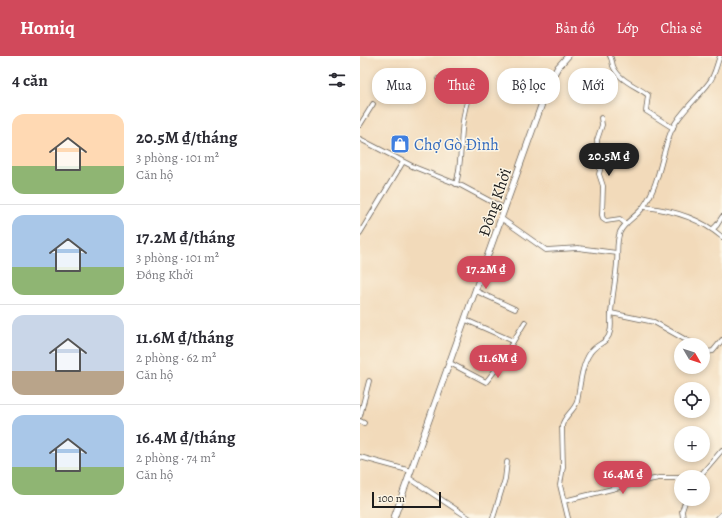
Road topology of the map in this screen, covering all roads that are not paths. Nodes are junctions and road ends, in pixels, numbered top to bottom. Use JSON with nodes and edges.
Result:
{"nodes":[{"id":1,"x":568,"y":56,"type":"edge"},
{"id":2,"x":610,"y":56,"type":"edge"},
{"id":3,"x":719,"y":58,"type":"edge"},
{"id":4,"x":722,"y":64,"type":"edge"},
{"id":5,"x":373,"y":104,"type":"dead end"},
{"id":6,"x":466,"y":104,"type":"edge"},
{"id":7,"x":602,"y":118,"type":"dead end"},
{"id":8,"x":360,"y":125,"type":"edge"},
{"id":9,"x":673,"y":128,"type":"junction"},
{"id":10,"x":360,"y":139,"type":"edge"},
{"id":11,"x":403,"y":162,"type":"junction"},
{"id":12,"x":456,"y":184,"type":"junction"},
{"id":13,"x":644,"y":207,"type":"junction"},
{"id":14,"x":505,"y":209,"type":"junction"},
{"id":15,"x":722,"y":217,"type":"edge"},
{"id":16,"x":502,"y":219,"type":"junction"},
{"id":17,"x":626,"y":224,"type":"junction"},
{"id":18,"x":713,"y":229,"type":"junction"},
{"id":19,"x":360,"y":232,"type":"edge"},
{"id":20,"x":722,"y":237,"type":"edge"},
{"id":21,"x":617,"y":252,"type":"junction"},
{"id":22,"x":476,"y":291,"type":"junction"},
{"id":23,"x":515,"y":309,"type":"dead end"},
{"id":24,"x":611,"y":313,"type":"junction"},
{"id":25,"x":466,"y":320,"type":"junction"},
{"id":26,"x":525,"y":322,"type":"dead end"},
{"id":27,"x":683,"y":338,"type":"edge"},
{"id":28,"x":722,"y":340,"type":"edge"},
{"id":29,"x":512,"y":341,"type":"junction"},
{"id":30,"x":710,"y":352,"type":"edge"},
{"id":31,"x":450,"y":363,"type":"junction"},
{"id":32,"x":369,"y":381,"type":"dead end"},
{"id":33,"x":360,"y":416,"type":"edge"},
{"id":34,"x":722,"y":450,"type":"edge"},
{"id":35,"x":360,"y":457,"type":"edge"},
{"id":36,"x":507,"y":462,"type":"dead end"},
{"id":37,"x":705,"y":470,"type":"edge"},
{"id":38,"x":411,"y":471,"type":"junction"},
{"id":39,"x":408,"y":478,"type":"junction"},
{"id":40,"x":674,"y":478,"type":"edge"},
{"id":41,"x":564,"y":501,"type":"junction"},
{"id":42,"x":684,"y":506,"type":"edge"},
{"id":43,"x":722,"y":514,"type":"edge"},
{"id":44,"x":394,"y":518,"type":"edge"},
{"id":45,"x":469,"y":518,"type":"edge"},
{"id":46,"x":493,"y":518,"type":"edge"},
{"id":47,"x":568,"y":518,"type":"edge"},
{"id":48,"x":683,"y":518,"type":"edge"},
{"id":49,"x":718,"y":518,"type":"edge"}],
"edges":[{"from":1,"to":14,"type":"main road","name":"Đồng Khởi"},
{"from":2,"to":9,"type":"street"},
{"from":3,"to":4,"type":"street"},
{"from":3,"to":9,"type":"street"},
{"from":5,"to":8,"type":"street"},
{"from":6,"to":12,"type":"street"},
{"from":7,"to":17,"type":"street"},
{"from":9,"to":13,"type":"street"},
{"from":10,"to":11,"type":"street"},
{"from":11,"to":12,"type":"street"},
{"from":11,"to":19,"type":"street"},
{"from":12,"to":14,"type":"street"},
{"from":13,"to":17,"type":"street"},
{"from":13,"to":18,"type":"street"},
{"from":14,"to":16,"type":"main road","name":"Đồng Khởi"},
{"from":15,"to":18,"type":"street"},
{"from":16,"to":21,"type":"street"},
{"from":16,"to":22,"type":"main road","name":"Đồng Khởi"},
{"from":17,"to":21,"type":"street"},
{"from":18,"to":20,"type":"street"},
{"from":21,"to":24,"type":"street"},
{"from":22,"to":23,"type":"street"},
{"from":22,"to":25,"type":"main road","name":"Đồng Khởi"},
{"from":24,"to":27,"type":"street"},
{"from":24,"to":41,"type":"street"},
{"from":25,"to":29,"type":"street"},
{"from":25,"to":31,"type":"main road","name":"Đồng Khởi"},
{"from":26,"to":29,"type":"street"},
{"from":28,"to":30,"type":"street"},
{"from":29,"to":31,"type":"street"},
{"from":31,"to":38,"type":"main road","name":"Đồng Khởi"},
{"from":32,"to":33,"type":"street"},
{"from":34,"to":37,"type":"street"},
{"from":35,"to":38,"type":"street"},
{"from":36,"to":46,"type":"street"},
{"from":38,"to":39,"type":"main road","name":"Đồng Khởi"},
{"from":39,"to":44,"type":"main road","name":"Đồng Khởi"},
{"from":39,"to":45,"type":"street"},
{"from":40,"to":41,"type":"street"},
{"from":41,"to":47,"type":"street"},
{"from":42,"to":48,"type":"street"},
{"from":43,"to":49,"type":"street"}]}
